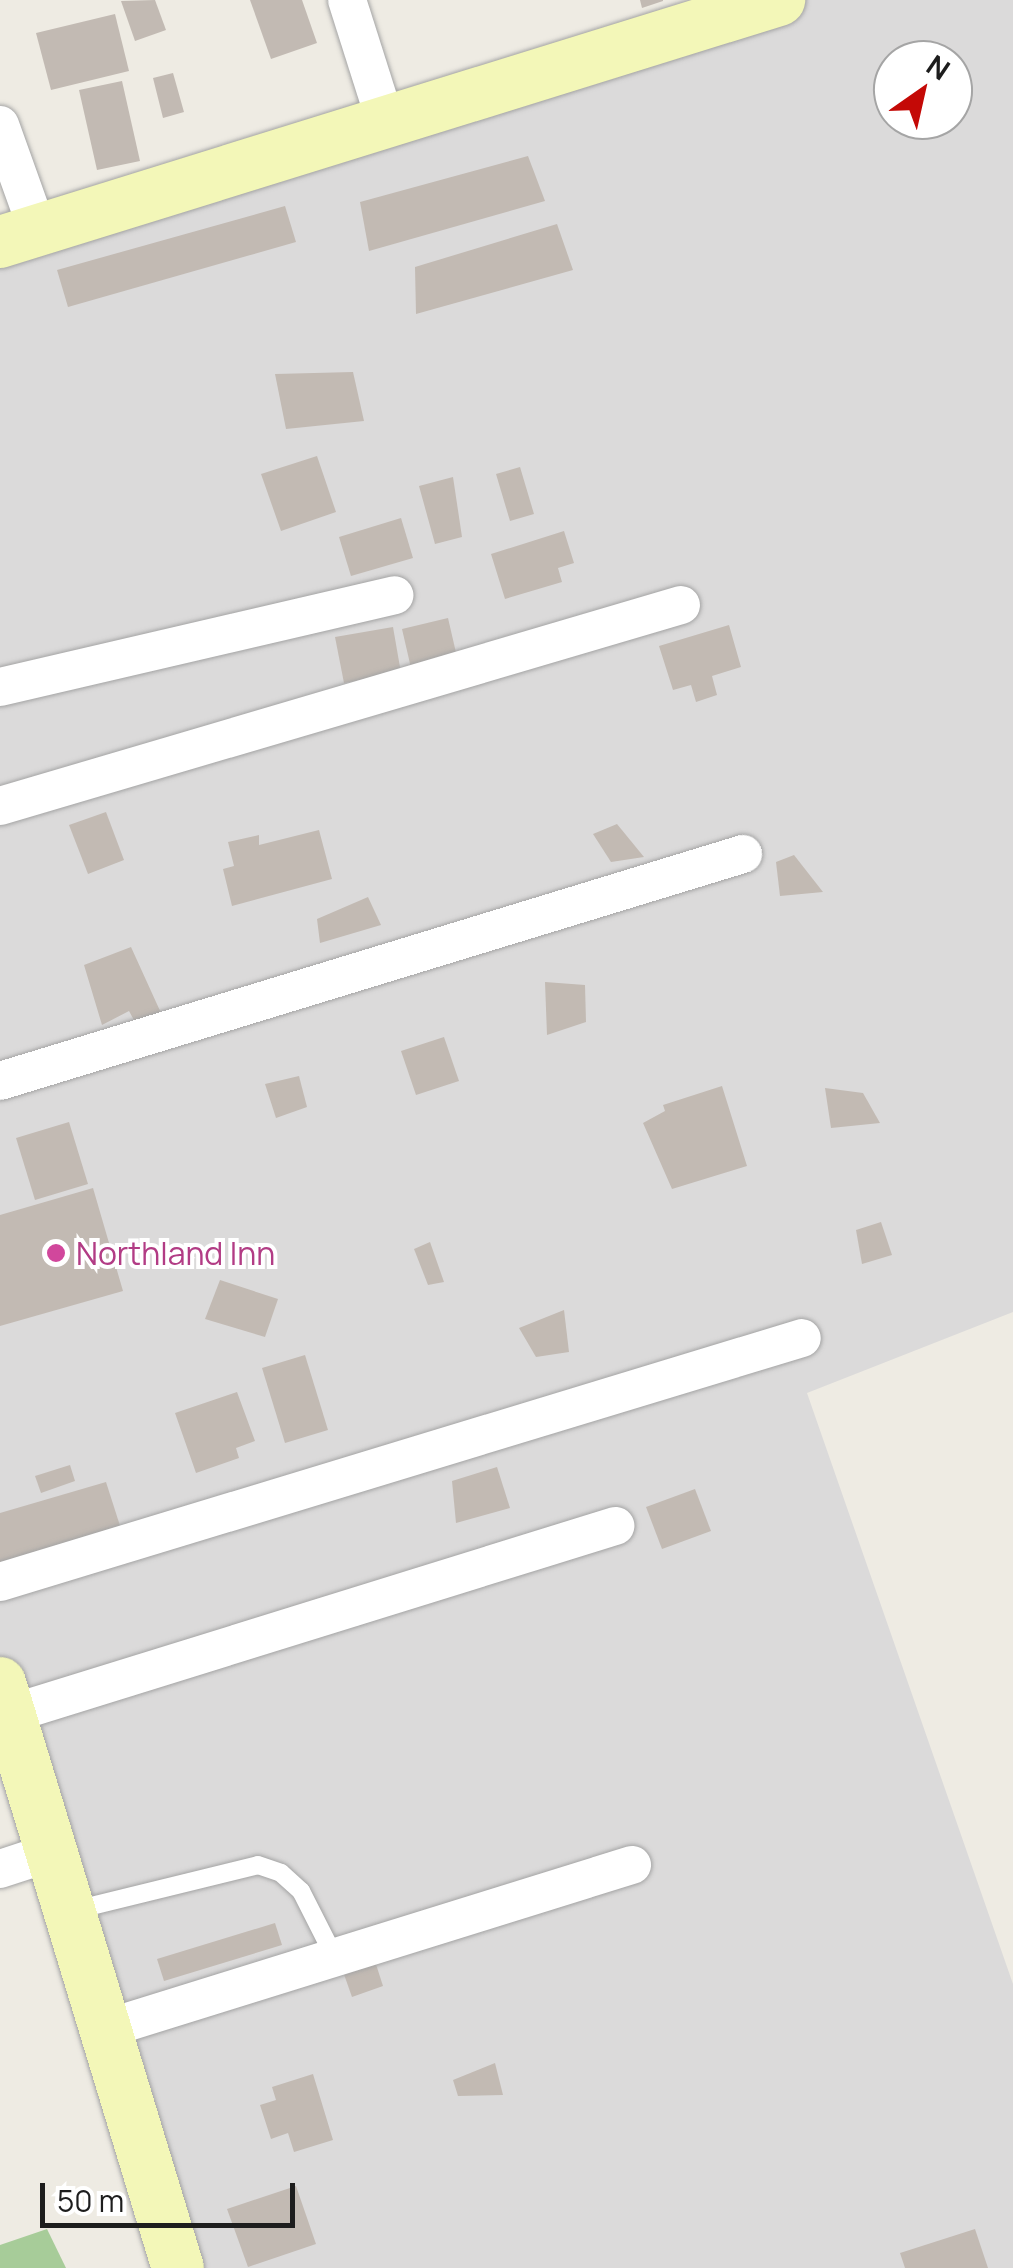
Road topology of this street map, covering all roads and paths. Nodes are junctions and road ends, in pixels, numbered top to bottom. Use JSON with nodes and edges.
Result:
{"nodes":[{"id":1,"x":348,"y":0,"type":"edge"},
{"id":2,"x":779,"y":0,"type":"edge"},
{"id":3,"x":693,"y":14,"type":"edge"},
{"id":4,"x":386,"y":124,"type":"junction"},
{"id":5,"x":0,"y":125,"type":"edge"},
{"id":6,"x":19,"y":236,"type":"edge"},
{"id":7,"x":394,"y":595,"type":"dead end"},
{"id":8,"x":681,"y":605,"type":"dead end"},
{"id":9,"x":0,"y":687,"type":"edge"},
{"id":10,"x":0,"y":806,"type":"edge"},
{"id":11,"x":743,"y":854,"type":"dead end"},
{"id":12,"x":0,"y":1081,"type":"edge"},
{"id":13,"x":802,"y":1338,"type":"dead end"},
{"id":14,"x":615,"y":1526,"type":"dead end"},
{"id":15,"x":0,"y":1582,"type":"edge"},
{"id":16,"x":3,"y":1703,"type":"edge"},
{"id":17,"x":52,"y":1852,"type":"junction"},
{"id":18,"x":632,"y":1865,"type":"dead end"},
{"id":19,"x":0,"y":1869,"type":"edge"},
{"id":20,"x":70,"y":1911,"type":"junction"},
{"id":21,"x":334,"y":1958,"type":"junction"},
{"id":22,"x":105,"y":2029,"type":"junction"},
{"id":23,"x":178,"y":2268,"type":"edge"}],
"edges":[{"from":1,"to":4,"type":"street"},
{"from":2,"to":3,"type":"street"},
{"from":3,"to":4,"type":"street"},
{"from":4,"to":6,"type":"street"},
{"from":5,"to":6,"type":"street"},
{"from":7,"to":9,"type":"street"},
{"from":8,"to":10,"type":"street"},
{"from":11,"to":12,"type":"street"},
{"from":13,"to":15,"type":"street"},
{"from":14,"to":16,"type":"street"},
{"from":16,"to":17,"type":"street"},
{"from":17,"to":19,"type":"street"},
{"from":17,"to":20,"type":"street"},
{"from":18,"to":21,"type":"street"},
{"from":20,"to":21,"type":"lane"},
{"from":20,"to":22,"type":"street"},
{"from":21,"to":22,"type":"street"},
{"from":22,"to":23,"type":"street"}]}
